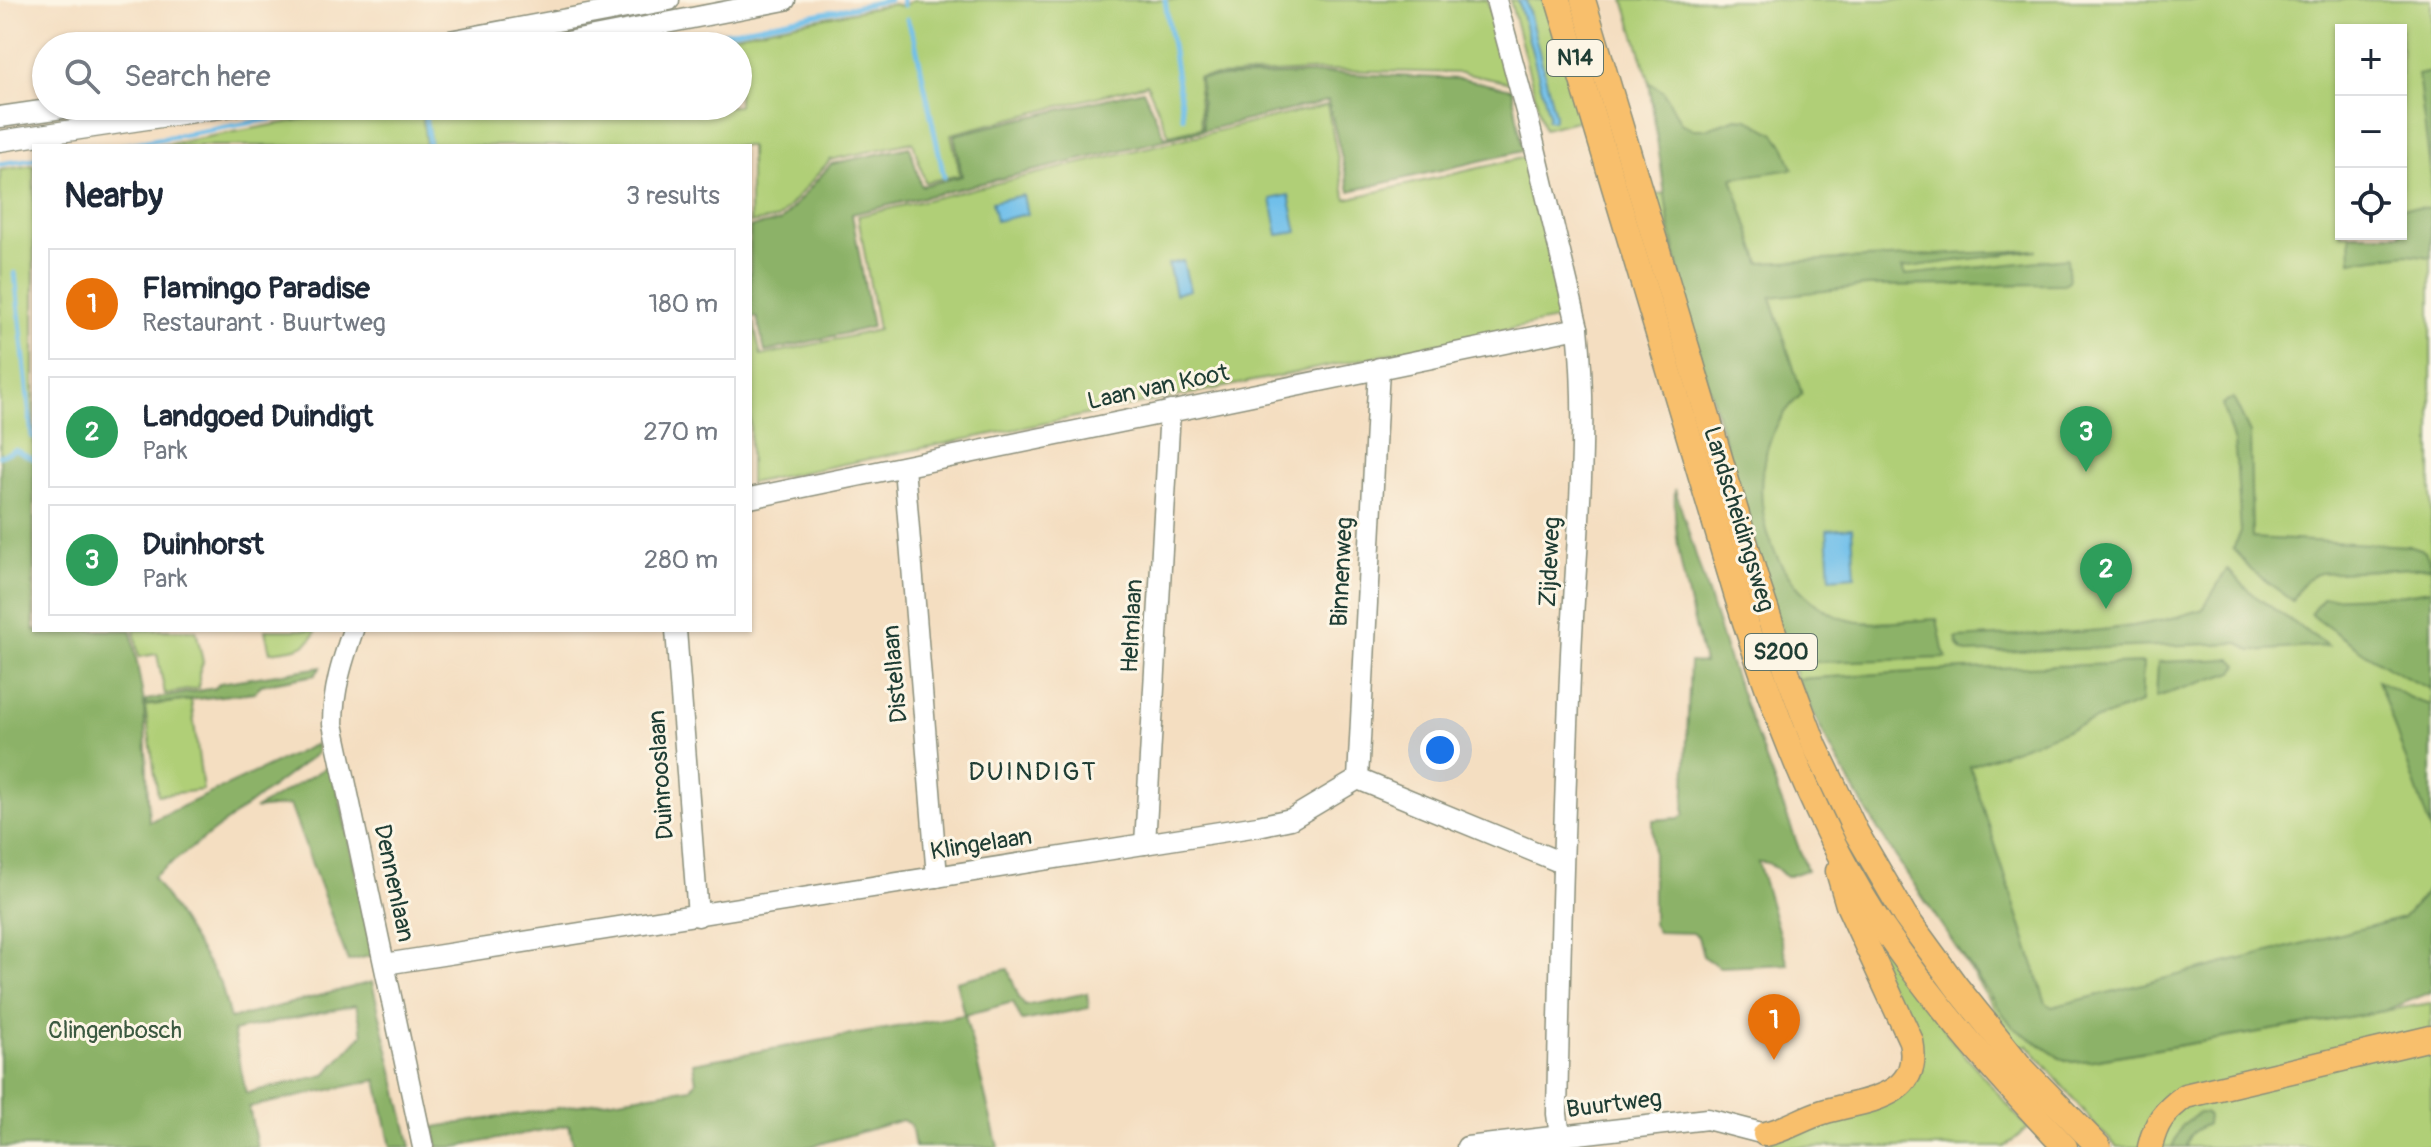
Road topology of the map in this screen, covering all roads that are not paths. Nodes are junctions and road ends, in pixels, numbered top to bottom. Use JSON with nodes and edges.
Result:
{"nodes":[{"id":1,"x":669,"y":0,"type":"edge"},
{"id":2,"x":785,"y":0,"type":"edge"},
{"id":3,"x":1496,"y":0,"type":"edge"},
{"id":4,"x":1558,"y":0,"type":"edge"},
{"id":5,"x":1586,"y":6,"type":"edge"},
{"id":6,"x":581,"y":8,"type":"edge"},
{"id":7,"x":481,"y":32,"type":"edge"},
{"id":8,"x":619,"y":32,"type":"edge"},
{"id":9,"x":1616,"y":110,"type":"joint"},
{"id":10,"x":32,"y":112,"type":"edge"},
{"id":11,"x":0,"y":117,"type":"edge"},
{"id":12,"x":1591,"y":117,"type":"joint"},
{"id":13,"x":140,"y":120,"type":"edge"},
{"id":14,"x":0,"y":141,"type":"edge"},
{"id":15,"x":1578,"y":328,"type":"junction"},
{"id":16,"x":1379,"y":368,"type":"junction"},
{"id":17,"x":1170,"y":411,"type":"junction"},
{"id":18,"x":904,"y":467,"type":"junction"},
{"id":19,"x":752,"y":498,"type":"edge"},
{"id":20,"x":352,"y":632,"type":"edge"},
{"id":21,"x":676,"y":632,"type":"edge"},
{"id":22,"x":1358,"y":779,"type":"junction"},
{"id":23,"x":1826,"y":826,"type":"junction"},
{"id":24,"x":1145,"y":844,"type":"junction"},
{"id":25,"x":1562,"y":863,"type":"junction"},
{"id":26,"x":937,"y":877,"type":"junction"},
{"id":27,"x":698,"y":916,"type":"junction"},
{"id":28,"x":385,"y":964,"type":"junction"},
{"id":29,"x":2431,"y":1038,"type":"edge"},
{"id":30,"x":1765,"y":1134,"type":"joint"},
{"id":31,"x":1560,"y":1136,"type":"junction"},
{"id":32,"x":423,"y":1147,"type":"edge"},
{"id":33,"x":1467,"y":1147,"type":"edge"},
{"id":34,"x":2065,"y":1147,"type":"edge"},
{"id":35,"x":2099,"y":1147,"type":"edge"},
{"id":36,"x":2150,"y":1147,"type":"edge"}],
"edges":[{"from":1,"to":6,"type":"street"},
{"from":2,"to":8,"type":"street"},
{"from":3,"to":15,"type":"street","name":"Zijdeweg"},
{"from":4,"to":12,"type":"main road","name":"Landscheidingsweg","number":"N14"},
{"from":5,"to":9,"type":"main road","name":"Landscheidingsweg","number":"N14"},
{"from":6,"to":7,"type":"street"},
{"from":9,"to":35,"type":"main road","name":"Landscheidingsweg","number":"S200"},
{"from":10,"to":11,"type":"street"},
{"from":12,"to":23,"type":"main road","name":"Landscheidingsweg","number":"S200"},
{"from":13,"to":14,"type":"street"},
{"from":15,"to":16,"type":"street","name":"Laan van Koot"},
{"from":15,"to":25,"type":"street","name":"Zijdeweg"},
{"from":16,"to":17,"type":"street","name":"Laan van Koot"},
{"from":16,"to":22,"type":"street","name":"Binnenweg"},
{"from":17,"to":18,"type":"street","name":"Laan van Koot"},
{"from":17,"to":24,"type":"street","name":"Helmlaan"},
{"from":18,"to":19,"type":"street","name":"Laan van Koot"},
{"from":18,"to":26,"type":"street","name":"Distellaan"},
{"from":20,"to":28,"type":"street","name":"Dennenlaan"},
{"from":21,"to":27,"type":"street","name":"Duinrooslaan"},
{"from":22,"to":24,"type":"street","name":"Klingelaan"},
{"from":22,"to":25,"type":"street"},
{"from":23,"to":30,"type":"main road"},
{"from":23,"to":34,"type":"main road","name":"Landscheidingsweg","number":"S200"},
{"from":24,"to":26,"type":"street","name":"Klingelaan"},
{"from":25,"to":31,"type":"street","name":"Zijdeweg"},
{"from":26,"to":27,"type":"street","name":"Klingelaan"},
{"from":27,"to":28,"type":"street","name":"Klingelaan"},
{"from":28,"to":32,"type":"street","name":"Dennenlaan"},
{"from":29,"to":36,"type":"main road"},
{"from":30,"to":31,"type":"street","name":"Buurtweg"},
{"from":31,"to":33,"type":"street","name":"Buurtweg"}]}
